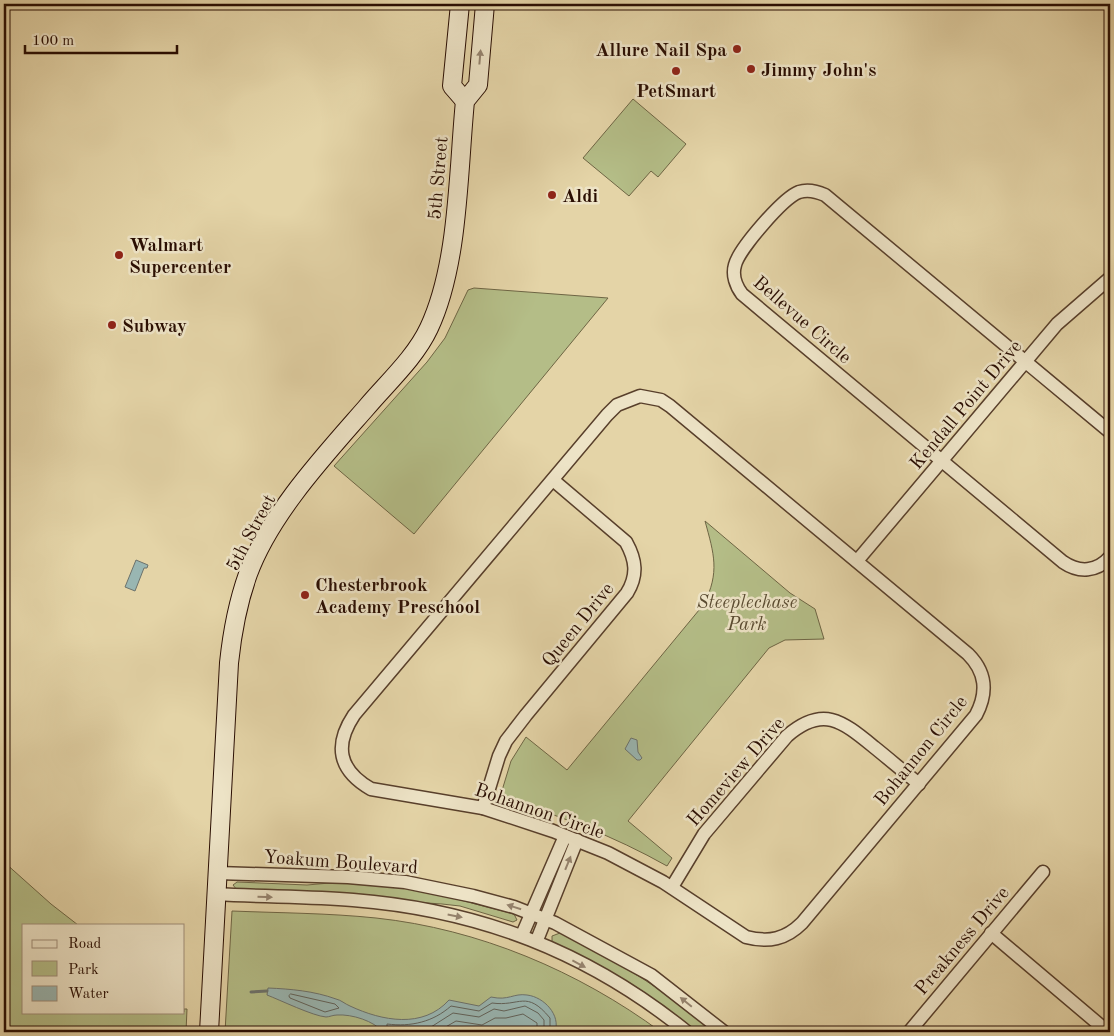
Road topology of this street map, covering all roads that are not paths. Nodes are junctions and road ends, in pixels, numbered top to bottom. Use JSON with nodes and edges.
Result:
{"nodes":[{"id":1,"x":460,"y":4,"type":"edge"},
{"id":2,"x":485,"y":4,"type":"edge"},
{"id":3,"x":465,"y":101,"type":"junction"},
{"id":4,"x":1110,"y":278,"type":"edge"},
{"id":5,"x":1025,"y":361,"type":"junction"},
{"id":6,"x":1110,"y":432,"type":"edge"},
{"id":7,"x":942,"y":461,"type":"junction"},
{"id":8,"x":553,"y":480,"type":"junction"},
{"id":9,"x":1110,"y":557,"type":"edge"},
{"id":10,"x":857,"y":561,"type":"junction"},
{"id":11,"x":919,"y":784,"type":"junction"},
{"id":12,"x":483,"y":808,"type":"junction"},
{"id":13,"x":571,"y":838,"type":"junction"},
{"id":14,"x":218,"y":872,"type":"junction"},
{"id":15,"x":1043,"y":872,"type":"dead end"},
{"id":16,"x":672,"y":886,"type":"junction"},
{"id":17,"x":217,"y":894,"type":"junction"},
{"id":18,"x":532,"y":913,"type":"junction"},
{"id":19,"x":545,"y":919,"type":"junction"},
{"id":20,"x":991,"y":934,"type":"junction"},
{"id":21,"x":522,"y":935,"type":"junction"},
{"id":22,"x":537,"y":940,"type":"junction"},
{"id":23,"x":209,"y":1032,"type":"edge"},
{"id":24,"x":687,"y":1032,"type":"edge"},
{"id":25,"x":724,"y":1032,"type":"edge"},
{"id":26,"x":909,"y":1032,"type":"edge"},
{"id":27,"x":1108,"y":1032,"type":"edge"}],
"edges":[{"from":1,"to":3,"type":"street"},
{"from":3,"to":2,"type":"street","name":"5th Street","one_way":true},
{"from":3,"to":14,"type":"street","name":"5th Street"},
{"from":4,"to":5,"type":"street","name":"Kendall Point Drive"},
{"from":5,"to":6,"type":"street","name":"Bellevue Circle"},
{"from":5,"to":7,"type":"street","name":"Kendall Point Drive"},
{"from":5,"to":7,"type":"street","name":"Bellevue Circle"},
{"from":7,"to":9,"type":"street","name":"Bellevue Circle"},
{"from":7,"to":10,"type":"street","name":"Kendall Point Drive"},
{"from":8,"to":10,"type":"street","name":"Bohannon Circle"},
{"from":8,"to":12,"type":"street","name":"Queen Drive"},
{"from":8,"to":12,"type":"street","name":"Bohannon Circle"},
{"from":10,"to":11,"type":"street","name":"Bohannon Circle"},
{"from":11,"to":16,"type":"street","name":"Bohannon Circle"},
{"from":11,"to":16,"type":"street","name":"Homeview Drive"},
{"from":12,"to":13,"type":"street","name":"Bohannon Circle"},
{"from":13,"to":16,"type":"street","name":"Bohannon Circle"},
{"from":13,"to":18,"type":"street"},
{"from":19,"to":13,"type":"street","one_way":true},
{"from":14,"to":17,"type":"street","name":"5th Street"},
{"from":18,"to":14,"type":"street","name":"Yoakum Boulevard","one_way":true},
{"from":15,"to":20,"type":"street","name":"Preakness Drive"},
{"from":17,"to":21,"type":"street","name":"Yoakum Boulevard","one_way":true},
{"from":17,"to":23,"type":"street","name":"5th Street"},
{"from":18,"to":19,"type":"street","name":"Yoakum Boulevard"},
{"from":18,"to":21,"type":"street"},
{"from":19,"to":22,"type":"street"},
{"from":25,"to":19,"type":"street","name":"Yoakum Boulevard","one_way":true},
{"from":20,"to":26,"type":"street","name":"Preakness Drive"},
{"from":20,"to":27,"type":"street"},
{"from":21,"to":22,"type":"street","name":"Yoakum Boulevard"},
{"from":22,"to":24,"type":"street","name":"Yoakum Boulevard","one_way":true}]}
